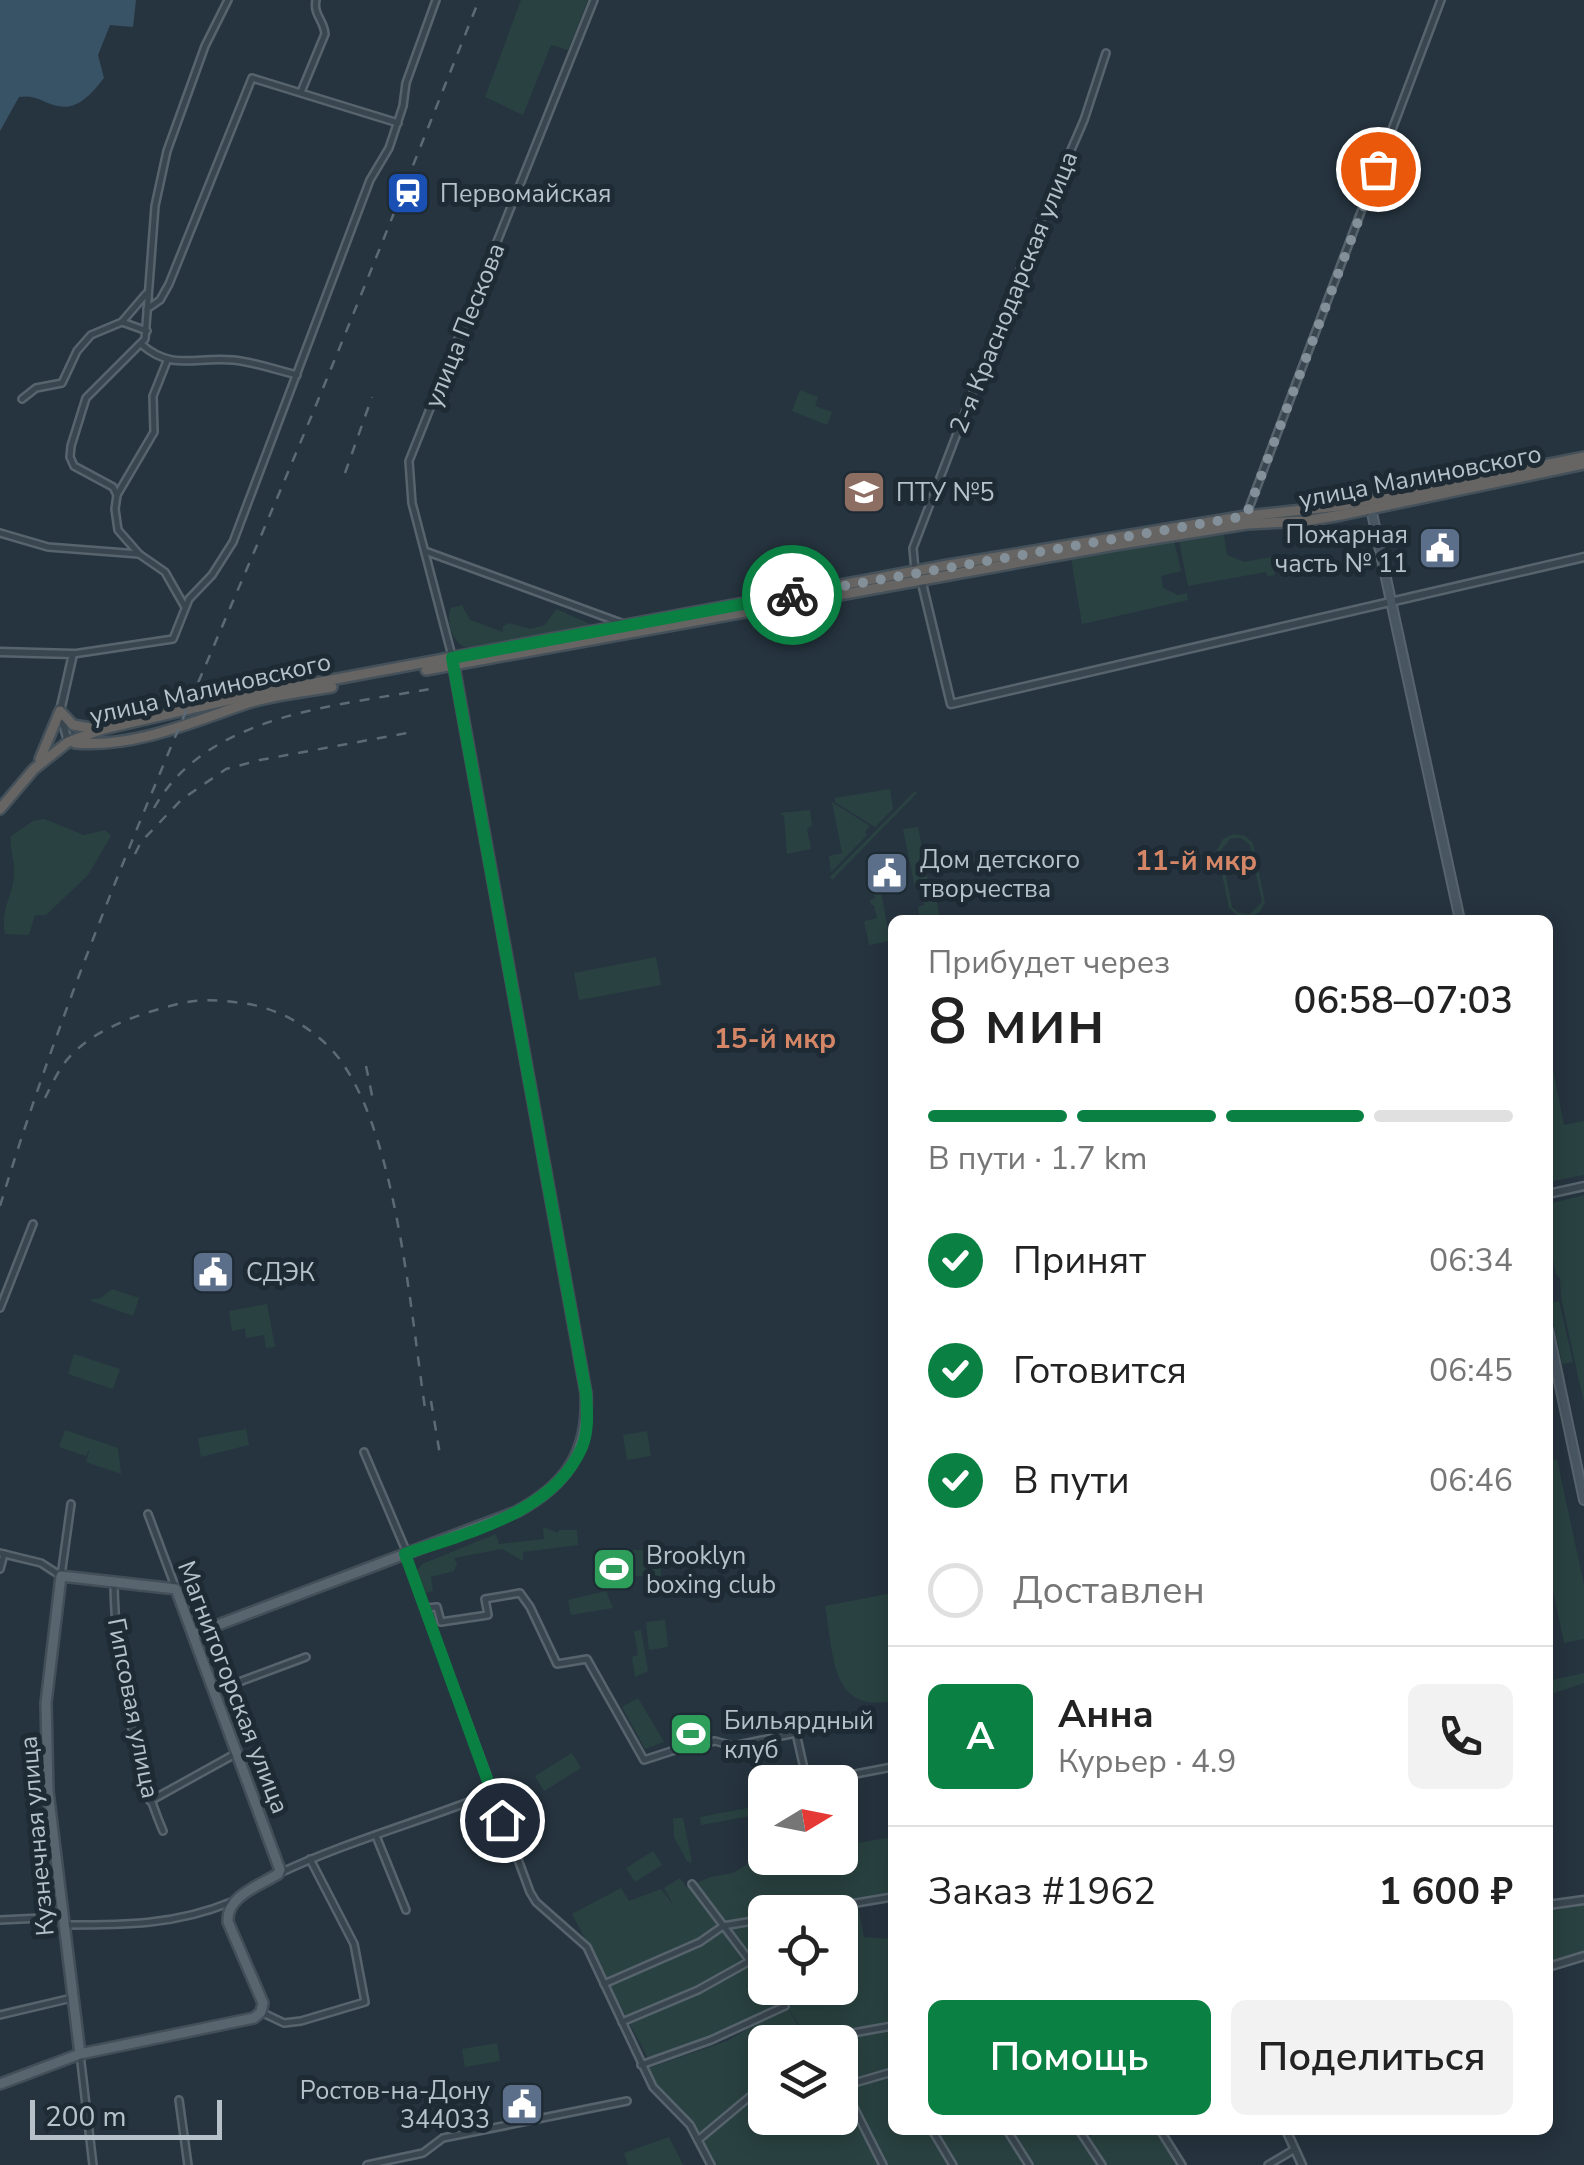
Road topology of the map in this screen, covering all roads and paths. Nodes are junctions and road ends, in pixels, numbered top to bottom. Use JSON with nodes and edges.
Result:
{"nodes":[{"id":1,"x":228,"y":0,"type":"edge"},
{"id":2,"x":316,"y":0,"type":"edge"},
{"id":3,"x":436,"y":0,"type":"edge"},
{"id":4,"x":594,"y":0,"type":"edge"},
{"id":5,"x":1441,"y":0,"type":"edge"},
{"id":6,"x":1106,"y":53,"type":"dead end"},
{"id":7,"x":301,"y":92,"type":"junction"},
{"id":8,"x":398,"y":123,"type":"junction"},
{"id":9,"x":146,"y":294,"type":"junction"},
{"id":10,"x":147,"y":309,"type":"junction"},
{"id":11,"x":122,"y":322,"type":"junction"},
{"id":12,"x":147,"y":331,"type":"junction"},
{"id":13,"x":140,"y":344,"type":"junction"},
{"id":14,"x":167,"y":361,"type":"junction"},
{"id":15,"x":298,"y":375,"type":"junction"},
{"id":16,"x":22,"y":399,"type":"dead end"},
{"id":17,"x":1584,"y":460,"type":"edge"},
{"id":18,"x":118,"y":495,"type":"junction"},
{"id":19,"x":1370,"y":504,"type":"junction"},
{"id":20,"x":1247,"y":520,"type":"junction"},
{"id":21,"x":0,"y":533,"type":"edge"},
{"id":22,"x":425,"y":551,"type":"junction"},
{"id":23,"x":139,"y":554,"type":"junction"},
{"id":24,"x":1584,"y":557,"type":"edge"},
{"id":25,"x":918,"y":575,"type":"junction"},
{"id":26,"x":1391,"y":601,"type":"junction"},
{"id":27,"x":184,"y":606,"type":"junction"},
{"id":28,"x":628,"y":625,"type":"junction"},
{"id":29,"x":0,"y":652,"type":"edge"},
{"id":30,"x":73,"y":654,"type":"junction"},
{"id":31,"x":453,"y":661,"type":"junction"},
{"id":32,"x":60,"y":711,"type":"junction"},
{"id":33,"x":104,"y":729,"type":"junction"},
{"id":34,"x":68,"y":742,"type":"junction"},
{"id":35,"x":34,"y":769,"type":"junction"},
{"id":36,"x":0,"y":809,"type":"edge"},
{"id":37,"x":1459,"y":915,"type":"edge"},
{"id":38,"x":1584,"y":1186,"type":"edge"},
{"id":39,"x":1553,"y":1193,"type":"edge"},
{"id":40,"x":33,"y":1224,"type":"dead end"},
{"id":41,"x":0,"y":1308,"type":"edge"},
{"id":42,"x":1553,"y":1352,"type":"edge"},
{"id":43,"x":364,"y":1452,"type":"dead end"},
{"id":44,"x":1584,"y":1500,"type":"edge"},
{"id":45,"x":71,"y":1504,"type":"dead end"},
{"id":46,"x":148,"y":1514,"type":"dead end"},
{"id":47,"x":2,"y":1553,"type":"edge"},
{"id":48,"x":406,"y":1553,"type":"junction"},
{"id":49,"x":0,"y":1569,"type":"edge"},
{"id":50,"x":61,"y":1576,"type":"junction"},
{"id":51,"x":114,"y":1584,"type":"junction"},
{"id":52,"x":176,"y":1589,"type":"junction"},
{"id":53,"x":426,"y":1608,"type":"junction"},
{"id":54,"x":194,"y":1634,"type":"junction"},
{"id":55,"x":306,"y":1657,"type":"dead end"},
{"id":56,"x":215,"y":1691,"type":"junction"},
{"id":57,"x":238,"y":1752,"type":"junction"},
{"id":58,"x":806,"y":1765,"type":"edge"},
{"id":59,"x":888,"y":1768,"type":"edge"},
{"id":60,"x":858,"y":1773,"type":"edge"},
{"id":61,"x":492,"y":1793,"type":"junction"},
{"id":62,"x":150,"y":1801,"type":"junction"},
{"id":63,"x":163,"y":1831,"type":"dead end"},
{"id":64,"x":376,"y":1836,"type":"junction"},
{"id":65,"x":310,"y":1859,"type":"junction"},
{"id":66,"x":278,"y":1874,"type":"junction"},
{"id":67,"x":692,"y":1884,"type":"dead end"},
{"id":68,"x":888,"y":1898,"type":"edge"},
{"id":69,"x":1584,"y":1900,"type":"edge"},
{"id":70,"x":232,"y":1902,"type":"junction"},
{"id":71,"x":858,"y":1903,"type":"edge"},
{"id":72,"x":1553,"y":1904,"type":"edge"},
{"id":73,"x":406,"y":1910,"type":"dead end"},
{"id":74,"x":0,"y":1920,"type":"edge"},
{"id":75,"x":62,"y":1921,"type":"junction"},
{"id":76,"x":748,"y":1922,"type":"edge"},
{"id":77,"x":724,"y":1926,"type":"junction"},
{"id":78,"x":1584,"y":1956,"type":"edge"},
{"id":79,"x":1553,"y":1965,"type":"edge"},
{"id":80,"x":604,"y":1984,"type":"junction"},
{"id":81,"x":72,"y":1998,"type":"junction"},
{"id":82,"x":785,"y":2006,"type":"dead end"},
{"id":83,"x":261,"y":2012,"type":"junction"},
{"id":84,"x":0,"y":2015,"type":"edge"},
{"id":85,"x":622,"y":2022,"type":"junction"},
{"id":86,"x":888,"y":2027,"type":"edge"},
{"id":87,"x":858,"y":2033,"type":"edge"},
{"id":88,"x":80,"y":2054,"type":"junction"},
{"id":89,"x":641,"y":2065,"type":"junction"},
{"id":90,"x":888,"y":2073,"type":"edge"},
{"id":91,"x":858,"y":2079,"type":"edge"},
{"id":92,"x":0,"y":2084,"type":"edge"},
{"id":93,"x":748,"y":2098,"type":"edge"},
{"id":94,"x":179,"y":2100,"type":"dead end"},
{"id":95,"x":627,"y":2102,"type":"dead end"},
{"id":96,"x":858,"y":2114,"type":"edge"},
{"id":97,"x":935,"y":2135,"type":"edge"},
{"id":98,"x":1010,"y":2135,"type":"edge"},
{"id":99,"x":1082,"y":2135,"type":"edge"},
{"id":100,"x":1163,"y":2135,"type":"edge"},
{"id":101,"x":1288,"y":2135,"type":"edge"},
{"id":102,"x":698,"y":2140,"type":"junction"},
{"id":103,"x":1295,"y":2149,"type":"junction"},
{"id":104,"x":383,"y":2162,"type":"edge"},
{"id":105,"x":93,"y":2165,"type":"edge"},
{"id":106,"x":188,"y":2165,"type":"edge"},
{"id":107,"x":368,"y":2165,"type":"edge"},
{"id":108,"x":711,"y":2165,"type":"edge"},
{"id":109,"x":884,"y":2165,"type":"edge"},
{"id":110,"x":953,"y":2165,"type":"edge"},
{"id":111,"x":1029,"y":2165,"type":"edge"},
{"id":112,"x":1102,"y":2165,"type":"edge"},
{"id":113,"x":1182,"y":2165,"type":"edge"},
{"id":114,"x":1268,"y":2165,"type":"edge"},
{"id":115,"x":1302,"y":2165,"type":"edge"}],
"edges":[{"from":1,"to":9,"type":"street"},
{"from":2,"to":7,"type":"street"},
{"from":3,"to":8,"type":"street"},
{"from":4,"to":22,"type":"street","name":"улица Пескова"},
{"from":5,"to":20,"type":"street"},
{"from":6,"to":25,"type":"street","name":"2-я Краснодарская улица"},
{"from":7,"to":8,"type":"street"},
{"from":7,"to":10,"type":"street"},
{"from":8,"to":15,"type":"street"},
{"from":9,"to":10,"type":"street"},
{"from":9,"to":11,"type":"street"},
{"from":10,"to":12,"type":"street"},
{"from":11,"to":12,"type":"street"},
{"from":11,"to":16,"type":"street"},
{"from":12,"to":13,"type":"street"},
{"from":13,"to":14,"type":"street"},
{"from":13,"to":18,"type":"street"},
{"from":14,"to":15,"type":"street"},
{"from":14,"to":18,"type":"street"},
{"from":15,"to":27,"type":"street"},
{"from":17,"to":19,"type":"highway","name":"улица Малиновского"},
{"from":18,"to":23,"type":"street"},
{"from":19,"to":20,"type":"highway","name":"улица Малиновского"},
{"from":19,"to":26,"type":"main road"},
{"from":20,"to":25,"type":"highway","name":"улица Малиновского"},
{"from":21,"to":23,"type":"street"},
{"from":22,"to":28,"type":"street"},
{"from":22,"to":31,"type":"street","name":"улица Пескова"},
{"from":23,"to":27,"type":"street"},
{"from":24,"to":26,"type":"street"},
{"from":25,"to":26,"type":"street","name":"2-я Краснодарская улица"},
{"from":25,"to":28,"type":"highway","name":"улица Малиновского"},
{"from":25,"to":31,"type":"highway","name":"улица Малиновского"},
{"from":26,"to":37,"type":"main road"},
{"from":27,"to":30,"type":"street"},
{"from":28,"to":31,"type":"highway","name":"улица Малиновского"},
{"from":29,"to":30,"type":"street"},
{"from":30,"to":32,"type":"street"},
{"from":31,"to":33,"type":"highway","name":"улица Малиновского"},
{"from":31,"to":34,"type":"highway","name":"улица Малиновского"},
{"from":31,"to":48,"type":"main road"},
{"from":32,"to":33,"type":"highway"},
{"from":32,"to":34,"type":"street"},
{"from":32,"to":35,"type":"highway"},
{"from":33,"to":34,"type":"highway","name":"улица Малиновского"},
{"from":34,"to":35,"type":"highway"},
{"from":35,"to":36,"type":"highway"},
{"from":38,"to":39,"type":"street"},
{"from":40,"to":41,"type":"street"},
{"from":42,"to":44,"type":"main road"},
{"from":43,"to":48,"type":"street"},
{"from":45,"to":50,"type":"street","name":"Кузнечная улица"},
{"from":46,"to":52,"type":"street","name":"Магнитогорская улица"},
{"from":47,"to":49,"type":"street"},
{"from":47,"to":50,"type":"street"},
{"from":48,"to":53,"type":"street"},
{"from":48,"to":54,"type":"main road"},
{"from":50,"to":51,"type":"main road"},
{"from":50,"to":75,"type":"main road","name":"Кузнечная улица"},
{"from":51,"to":52,"type":"main road"},
{"from":51,"to":62,"type":"street","name":"Гипсовая улица"},
{"from":52,"to":54,"type":"main road","name":"Магнитогорская улица"},
{"from":53,"to":58,"type":"street"},
{"from":53,"to":61,"type":"street"},
{"from":54,"to":56,"type":"main road","name":"Магнитогорская улица"},
{"from":55,"to":56,"type":"street"},
{"from":56,"to":57,"type":"main road","name":"Магнитогорская улица"},
{"from":57,"to":62,"type":"street"},
{"from":57,"to":66,"type":"main road","name":"Магнитогорская улица"},
{"from":59,"to":60,"type":"street"},
{"from":61,"to":64,"type":"street"},
{"from":61,"to":80,"type":"street"},
{"from":62,"to":63,"type":"street","name":"Гипсовая улица"},
{"from":64,"to":65,"type":"street"},
{"from":64,"to":73,"type":"street"},
{"from":65,"to":66,"type":"street"},
{"from":65,"to":83,"type":"street"},
{"from":66,"to":70,"type":"main road"},
{"from":67,"to":77,"type":"street"},
{"from":68,"to":71,"type":"street"},
{"from":69,"to":72,"type":"street"},
{"from":70,"to":75,"type":"street"},
{"from":70,"to":83,"type":"main road"},
{"from":74,"to":75,"type":"street"},
{"from":75,"to":81,"type":"main road","name":"Кузнечная улица"},
{"from":76,"to":77,"type":"street"},
{"from":77,"to":80,"type":"street"},
{"from":77,"to":85,"type":"street"},
{"from":78,"to":79,"type":"street"},
{"from":80,"to":85,"type":"street"},
{"from":81,"to":84,"type":"street"},
{"from":81,"to":88,"type":"main road","name":"Кузнечная улица"},
{"from":82,"to":89,"type":"street"},
{"from":83,"to":88,"type":"main road"},
{"from":85,"to":89,"type":"street"},
{"from":86,"to":87,"type":"street"},
{"from":88,"to":92,"type":"main road"},
{"from":88,"to":105,"type":"street","name":"Кузнечная улица"},
{"from":89,"to":102,"type":"street"},
{"from":90,"to":91,"type":"street"},
{"from":93,"to":102,"type":"street"},
{"from":94,"to":106,"type":"street"},
{"from":95,"to":104,"type":"street"},
{"from":96,"to":109,"type":"street"},
{"from":97,"to":110,"type":"street"},
{"from":98,"to":111,"type":"street"},
{"from":99,"to":112,"type":"street"},
{"from":100,"to":113,"type":"street"},
{"from":101,"to":103,"type":"street"},
{"from":102,"to":108,"type":"street"},
{"from":103,"to":114,"type":"street"},
{"from":103,"to":115,"type":"street"},
{"from":104,"to":107,"type":"street"}]}
